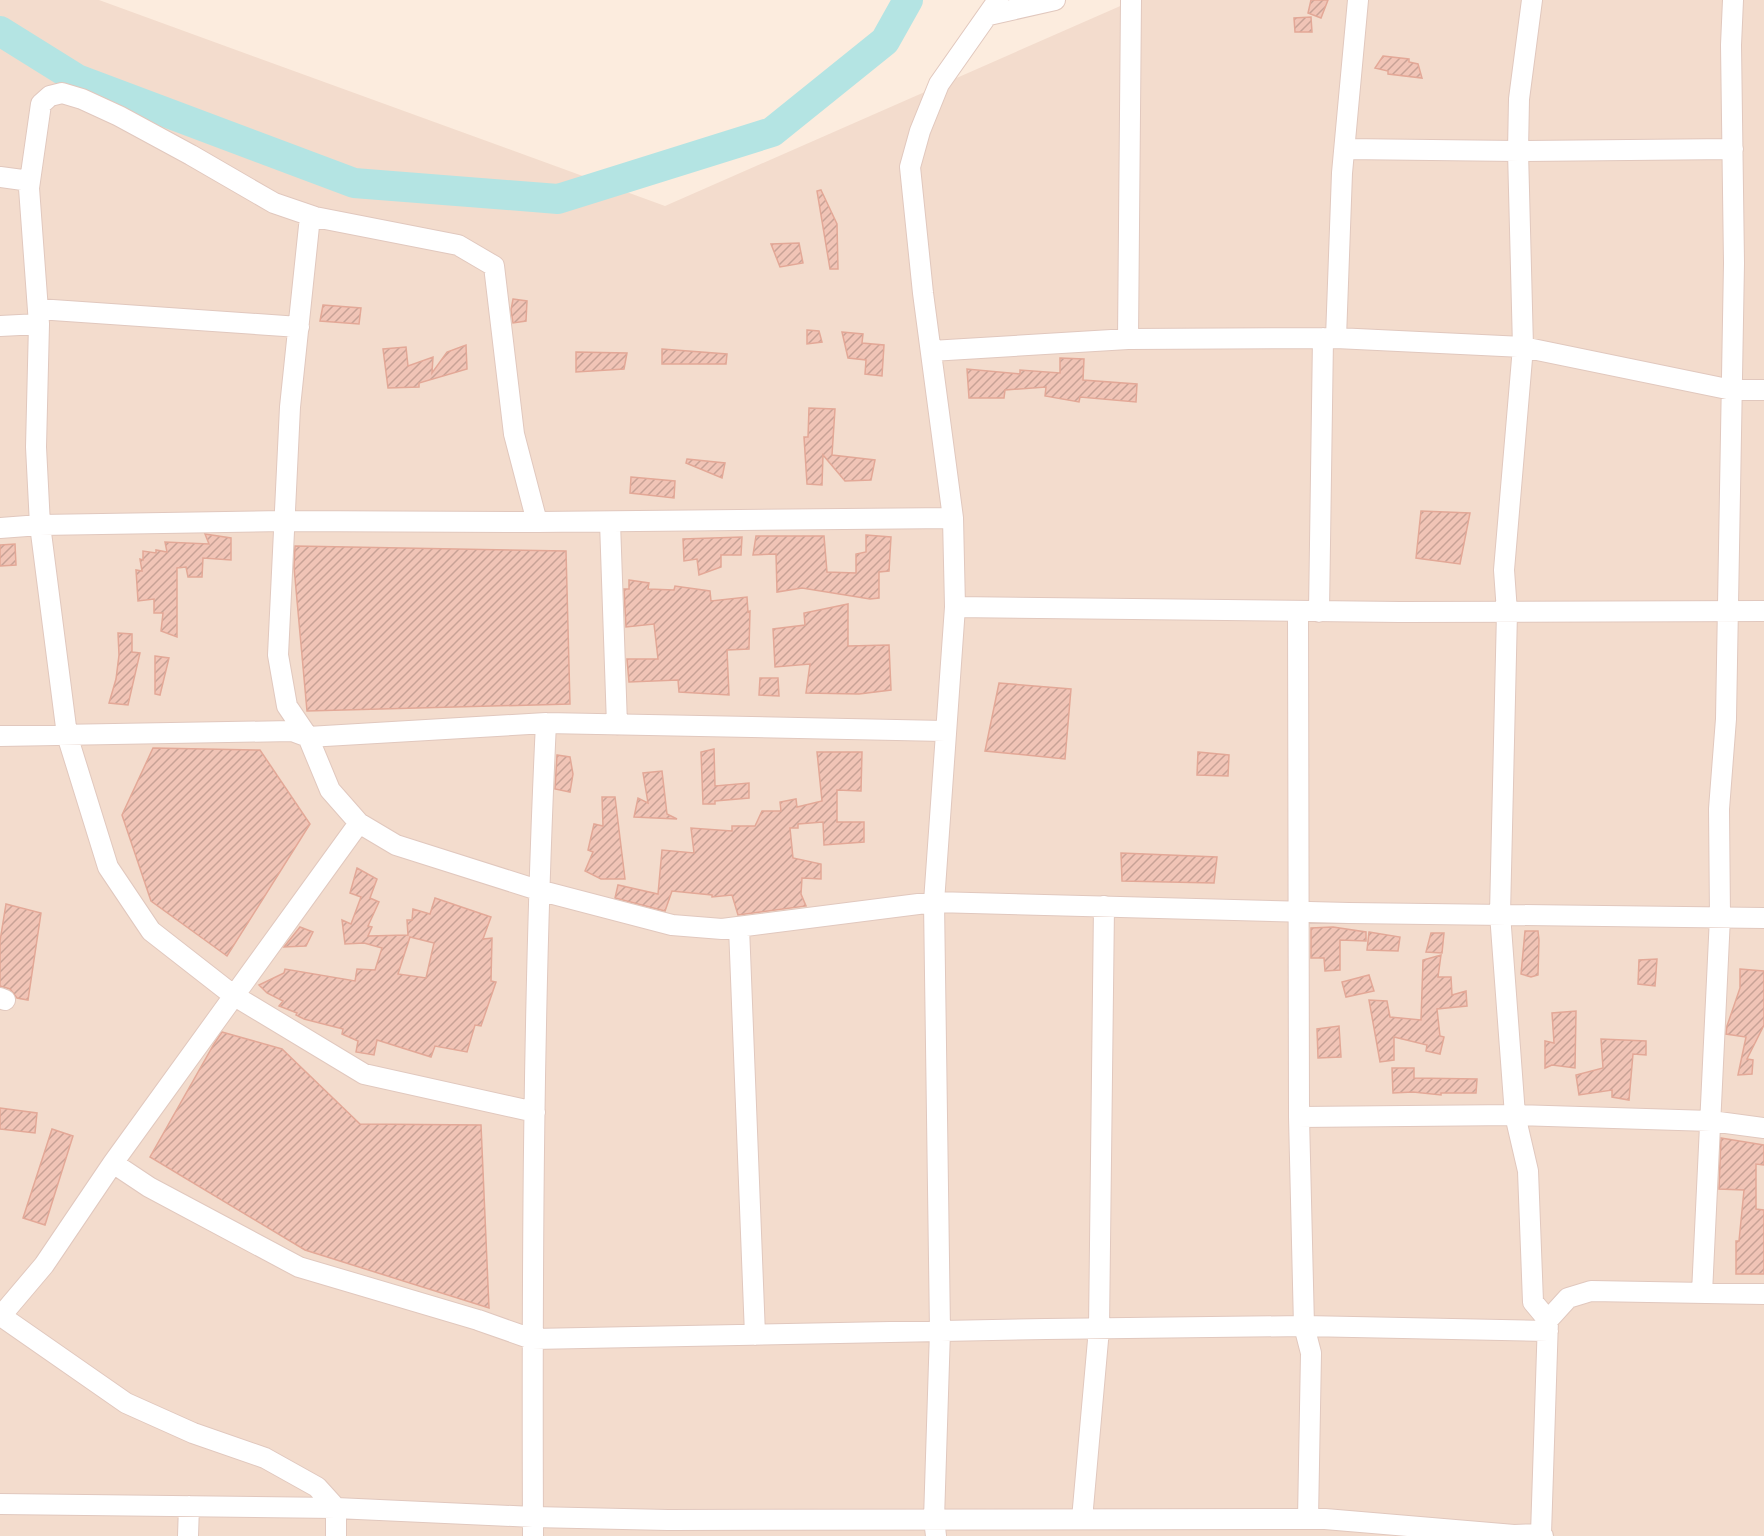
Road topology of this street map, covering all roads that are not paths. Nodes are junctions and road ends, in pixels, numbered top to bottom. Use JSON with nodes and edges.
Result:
{"nodes":[{"id":1,"x":1055,"y":0,"type":"edge"},
{"id":2,"x":1131,"y":0,"type":"edge"},
{"id":3,"x":1358,"y":0,"type":"edge"},
{"id":4,"x":1532,"y":0,"type":"edge"},
{"id":5,"x":1733,"y":0,"type":"edge"},
{"id":6,"x":994,"y":8,"type":"edge"},
{"id":7,"x":1345,"y":148,"type":"junction"},
{"id":8,"x":1733,"y":148,"type":"junction"},
{"id":9,"x":1518,"y":150,"type":"junction"},
{"id":10,"x":0,"y":177,"type":"edge"},
{"id":11,"x":30,"y":181,"type":"junction"},
{"id":12,"x":315,"y":217,"type":"junction"},
{"id":13,"x":39,"y":317,"type":"junction"},
{"id":14,"x":0,"y":326,"type":"edge"},
{"id":15,"x":299,"y":327,"type":"junction"},
{"id":16,"x":1329,"y":338,"type":"junction"},
{"id":17,"x":1128,"y":339,"type":"junction"},
{"id":18,"x":1522,"y":347,"type":"junction"},
{"id":19,"x":931,"y":351,"type":"junction"},
{"id":20,"x":1732,"y":390,"type":"junction"},
{"id":21,"x":1764,"y":390,"type":"edge"},
{"id":22,"x":953,"y":518,"type":"junction"},
{"id":23,"x":283,"y":521,"type":"junction"},
{"id":24,"x":537,"y":522,"type":"junction"},
{"id":25,"x":610,"y":522,"type":"junction"},
{"id":26,"x":40,"y":525,"type":"junction"},
{"id":27,"x":0,"y":528,"type":"edge"},
{"id":28,"x":955,"y":607,"type":"junction"},
{"id":29,"x":1728,"y":610,"type":"junction"},
{"id":30,"x":1298,"y":611,"type":"junction"},
{"id":31,"x":1764,"y":611,"type":"edge"},
{"id":32,"x":1319,"y":612,"type":"junction"},
{"id":33,"x":1507,"y":612,"type":"junction"},
{"id":34,"x":546,"y":723,"type":"junction"},
{"id":35,"x":617,"y":725,"type":"junction"},
{"id":36,"x":945,"y":731,"type":"junction"},
{"id":37,"x":67,"y":735,"type":"junction"},
{"id":38,"x":0,"y":736,"type":"edge"},
{"id":39,"x":309,"y":737,"type":"junction"},
{"id":40,"x":359,"y":823,"type":"junction"},
{"id":41,"x":538,"y":890,"type":"junction"},
{"id":42,"x":934,"y":902,"type":"junction"},
{"id":43,"x":1104,"y":906,"type":"junction"},
{"id":44,"x":1298,"y":911,"type":"junction"},
{"id":45,"x":1500,"y":915,"type":"junction"},
{"id":46,"x":1720,"y":918,"type":"junction"},
{"id":47,"x":1764,"y":918,"type":"edge"},
{"id":48,"x":739,"y":927,"type":"junction"},
{"id":49,"x":233,"y":995,"type":"junction"},
{"id":50,"x":535,"y":1112,"type":"junction"},
{"id":51,"x":1515,"y":1115,"type":"junction"},
{"id":52,"x":1299,"y":1117,"type":"junction"},
{"id":53,"x":1711,"y":1121,"type":"junction"},
{"id":54,"x":1764,"y":1128,"type":"edge"},
{"id":55,"x":113,"y":1163,"type":"junction"},
{"id":56,"x":1702,"y":1293,"type":"junction"},
{"id":57,"x":1764,"y":1294,"type":"edge"},
{"id":58,"x":1,"y":1317,"type":"edge"},
{"id":59,"x":1548,"y":1325,"type":"junction"},
{"id":60,"x":1304,"y":1326,"type":"junction"},
{"id":61,"x":1099,"y":1329,"type":"junction"},
{"id":62,"x":939,"y":1331,"type":"junction"},
{"id":63,"x":755,"y":1335,"type":"junction"},
{"id":64,"x":532,"y":1339,"type":"junction"},
{"id":65,"x":0,"y":1504,"type":"edge"},
{"id":66,"x":189,"y":1506,"type":"junction"},
{"id":67,"x":336,"y":1508,"type":"junction"},
{"id":68,"x":1082,"y":1519,"type":"junction"},
{"id":69,"x":1319,"y":1525,"type":"edge"},
{"id":70,"x":533,"y":1527,"type":"edge"},
{"id":71,"x":1104,"y":1527,"type":"edge"},
{"id":72,"x":750,"y":1528,"type":"edge"},
{"id":73,"x":935,"y":1528,"type":"edge"},
{"id":74,"x":1542,"y":1535,"type":"edge"},
{"id":75,"x":188,"y":1536,"type":"edge"},
{"id":76,"x":336,"y":1536,"type":"edge"}],
"edges":[{"from":1,"to":6,"type":"street"},
{"from":2,"to":17,"type":"street"},
{"from":3,"to":7,"type":"street"},
{"from":4,"to":9,"type":"street"},
{"from":5,"to":8,"type":"street"},
{"from":6,"to":19,"type":"street"},
{"from":7,"to":9,"type":"street"},
{"from":7,"to":16,"type":"street"},
{"from":8,"to":9,"type":"street"},
{"from":8,"to":20,"type":"street"},
{"from":9,"to":18,"type":"street"},
{"from":10,"to":11,"type":"street"},
{"from":11,"to":12,"type":"street"},
{"from":11,"to":13,"type":"street"},
{"from":12,"to":15,"type":"street"},
{"from":12,"to":24,"type":"street"},
{"from":13,"to":14,"type":"street"},
{"from":13,"to":15,"type":"street"},
{"from":13,"to":26,"type":"street"},
{"from":15,"to":23,"type":"street"},
{"from":16,"to":17,"type":"street"},
{"from":16,"to":18,"type":"street"},
{"from":16,"to":32,"type":"street"},
{"from":17,"to":19,"type":"street"},
{"from":18,"to":20,"type":"street"},
{"from":18,"to":33,"type":"street"},
{"from":19,"to":22,"type":"street"},
{"from":20,"to":21,"type":"street"},
{"from":20,"to":29,"type":"street"},
{"from":22,"to":25,"type":"street"},
{"from":22,"to":28,"type":"street"},
{"from":23,"to":24,"type":"street"},
{"from":23,"to":26,"type":"street"},
{"from":23,"to":39,"type":"street"},
{"from":24,"to":25,"type":"street"},
{"from":25,"to":35,"type":"street"},
{"from":26,"to":27,"type":"street"},
{"from":26,"to":37,"type":"street"},
{"from":28,"to":30,"type":"street"},
{"from":28,"to":36,"type":"street"},
{"from":29,"to":31,"type":"street"},
{"from":29,"to":33,"type":"street"},
{"from":29,"to":46,"type":"street"},
{"from":30,"to":32,"type":"street"},
{"from":30,"to":44,"type":"street"},
{"from":32,"to":33,"type":"street"},
{"from":33,"to":45,"type":"street"},
{"from":34,"to":35,"type":"street"},
{"from":34,"to":39,"type":"street"},
{"from":34,"to":41,"type":"street"},
{"from":35,"to":36,"type":"street"},
{"from":36,"to":42,"type":"street"},
{"from":37,"to":38,"type":"street"},
{"from":37,"to":39,"type":"street"},
{"from":37,"to":49,"type":"street"},
{"from":39,"to":40,"type":"street"},
{"from":40,"to":41,"type":"street"},
{"from":40,"to":49,"type":"street"},
{"from":41,"to":48,"type":"street"},
{"from":41,"to":50,"type":"street"},
{"from":42,"to":43,"type":"street"},
{"from":42,"to":48,"type":"street"},
{"from":42,"to":62,"type":"street"},
{"from":43,"to":44,"type":"street"},
{"from":43,"to":61,"type":"street"},
{"from":44,"to":45,"type":"street"},
{"from":44,"to":52,"type":"street"},
{"from":45,"to":46,"type":"street"},
{"from":45,"to":51,"type":"street"},
{"from":46,"to":47,"type":"street"},
{"from":46,"to":53,"type":"street"},
{"from":48,"to":63,"type":"street"},
{"from":49,"to":50,"type":"street"},
{"from":49,"to":55,"type":"street"},
{"from":50,"to":64,"type":"street"},
{"from":51,"to":52,"type":"street"},
{"from":51,"to":53,"type":"street"},
{"from":51,"to":59,"type":"street"},
{"from":52,"to":60,"type":"street"},
{"from":53,"to":54,"type":"street"},
{"from":53,"to":56,"type":"street"},
{"from":55,"to":58,"type":"street"},
{"from":55,"to":64,"type":"street"},
{"from":56,"to":57,"type":"street"},
{"from":56,"to":59,"type":"street"},
{"from":58,"to":67,"type":"street"},
{"from":59,"to":60,"type":"street"},
{"from":59,"to":74,"type":"street"},
{"from":60,"to":61,"type":"street"},
{"from":60,"to":69,"type":"street"},
{"from":61,"to":62,"type":"street"},
{"from":61,"to":68,"type":"street"},
{"from":62,"to":63,"type":"street"},
{"from":62,"to":73,"type":"street"},
{"from":63,"to":64,"type":"street"},
{"from":64,"to":70,"type":"street"},
{"from":65,"to":66,"type":"street"},
{"from":66,"to":67,"type":"street"},
{"from":66,"to":75,"type":"street"},
{"from":67,"to":70,"type":"street"},
{"from":67,"to":76,"type":"street"},
{"from":68,"to":71,"type":"street"},
{"from":68,"to":73,"type":"street"},
{"from":69,"to":71,"type":"street"},
{"from":69,"to":74,"type":"street"},
{"from":70,"to":72,"type":"street"},
{"from":72,"to":73,"type":"street"}]}
